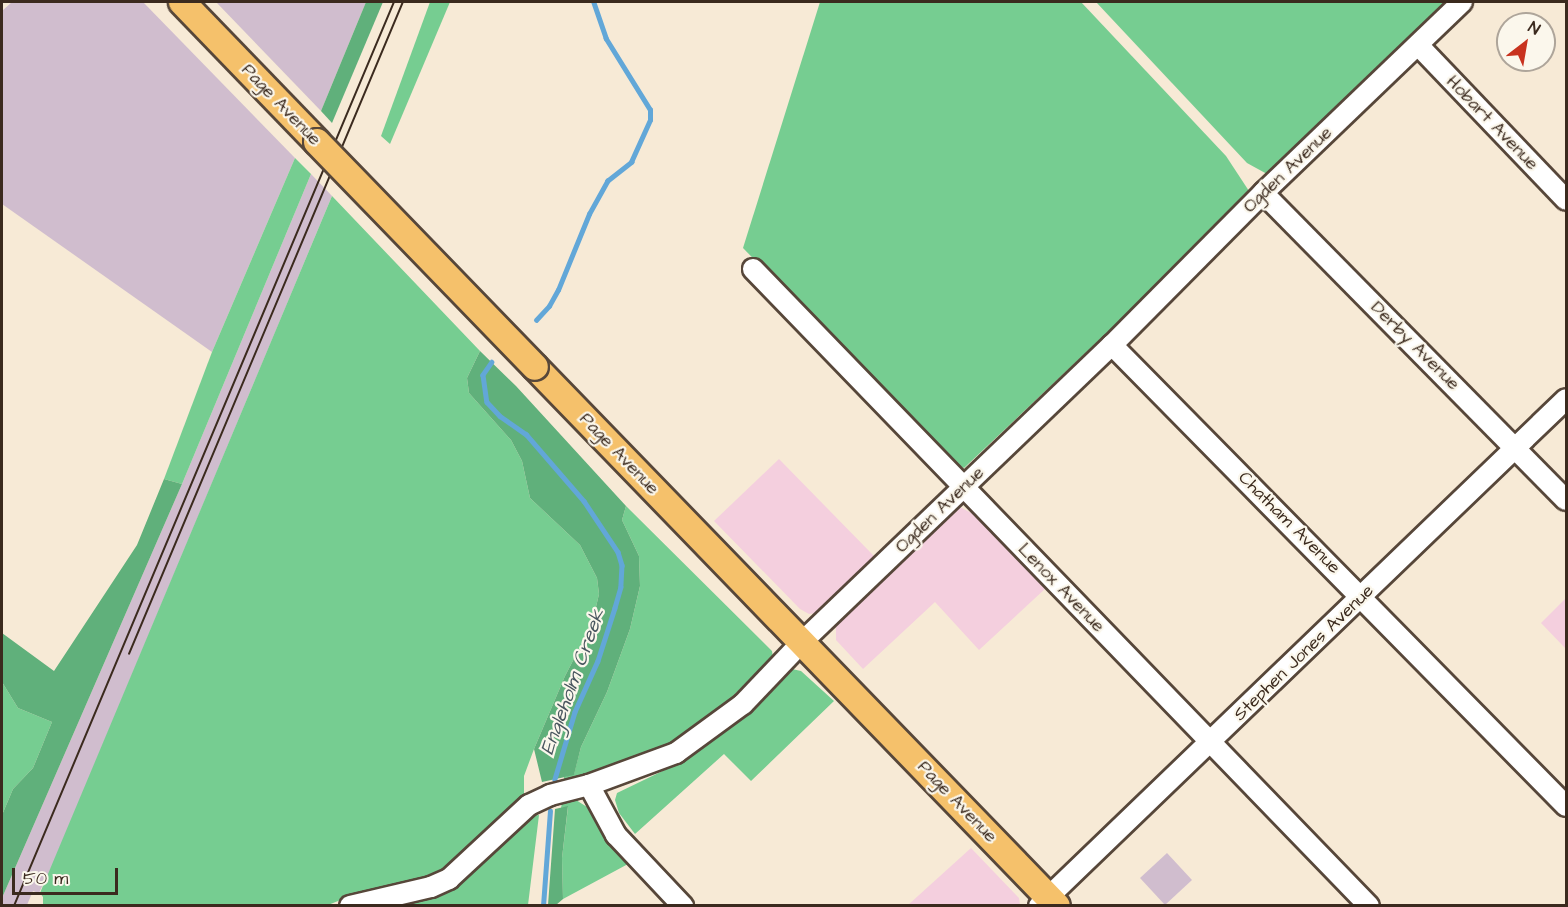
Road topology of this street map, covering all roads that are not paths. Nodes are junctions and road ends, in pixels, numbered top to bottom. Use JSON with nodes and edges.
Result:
{"nodes":[{"id":1,"x":182,"y":2,"type":"edge"},
{"id":2,"x":1462,"y":2,"type":"edge"},
{"id":3,"x":1418,"y":45,"type":"junction"},
{"id":4,"x":1263,"y":193,"type":"junction"},
{"id":5,"x":1566,"y":200,"type":"edge"},
{"id":6,"x":753,"y":269,"type":"dead end"},
{"id":7,"x":1112,"y":345,"type":"junction"},
{"id":8,"x":1566,"y":399,"type":"edge"},
{"id":9,"x":1516,"y":448,"type":"junction"},
{"id":10,"x":963,"y":488,"type":"junction"},
{"id":11,"x":1566,"y":500,"type":"edge"},
{"id":12,"x":1363,"y":597,"type":"junction"},
{"id":13,"x":801,"y":642,"type":"junction"},
{"id":14,"x":1211,"y":742,"type":"junction"},
{"id":15,"x":589,"y":785,"type":"junction"},
{"id":16,"x":1566,"y":806,"type":"edge"},
{"id":17,"x":1048,"y":903,"type":"edge"},
{"id":18,"x":350,"y":906,"type":"edge"},
{"id":19,"x":683,"y":906,"type":"edge"},
{"id":20,"x":1369,"y":906,"type":"edge"}],
"edges":[{"from":1,"to":13,"type":"main road","name":"Page Avenue","bridge":true},
{"from":2,"to":3,"type":"street","name":"Ogden Avenue"},
{"from":3,"to":4,"type":"street","name":"Ogden Avenue"},
{"from":3,"to":5,"type":"street","name":"Hobart Avenue"},
{"from":4,"to":7,"type":"street","name":"Ogden Avenue"},
{"from":4,"to":9,"type":"street","name":"Derby Avenue"},
{"from":6,"to":10,"type":"street","name":"Lenox Avenue"},
{"from":7,"to":10,"type":"street","name":"Ogden Avenue"},
{"from":7,"to":12,"type":"street","name":"Chatham Avenue"},
{"from":8,"to":9,"type":"street","name":"Stephen Jones Avenue"},
{"from":9,"to":11,"type":"street","name":"Derby Avenue"},
{"from":9,"to":12,"type":"street","name":"Stephen Jones Avenue"},
{"from":10,"to":13,"type":"street","name":"Ogden Avenue"},
{"from":10,"to":14,"type":"street","name":"Lenox Avenue"},
{"from":12,"to":14,"type":"street","name":"Stephen Jones Avenue"},
{"from":12,"to":16,"type":"street","name":"Chatham Avenue"},
{"from":13,"to":15,"type":"street","name":"Ogden Avenue"},
{"from":13,"to":17,"type":"main road","name":"Page Avenue"},
{"from":14,"to":17,"type":"street","name":"Stephen Jones Avenue"},
{"from":14,"to":20,"type":"street","name":"Lenox Avenue"},
{"from":15,"to":18,"type":"street","name":"Ogden Avenue"},
{"from":15,"to":19,"type":"street"}]}
